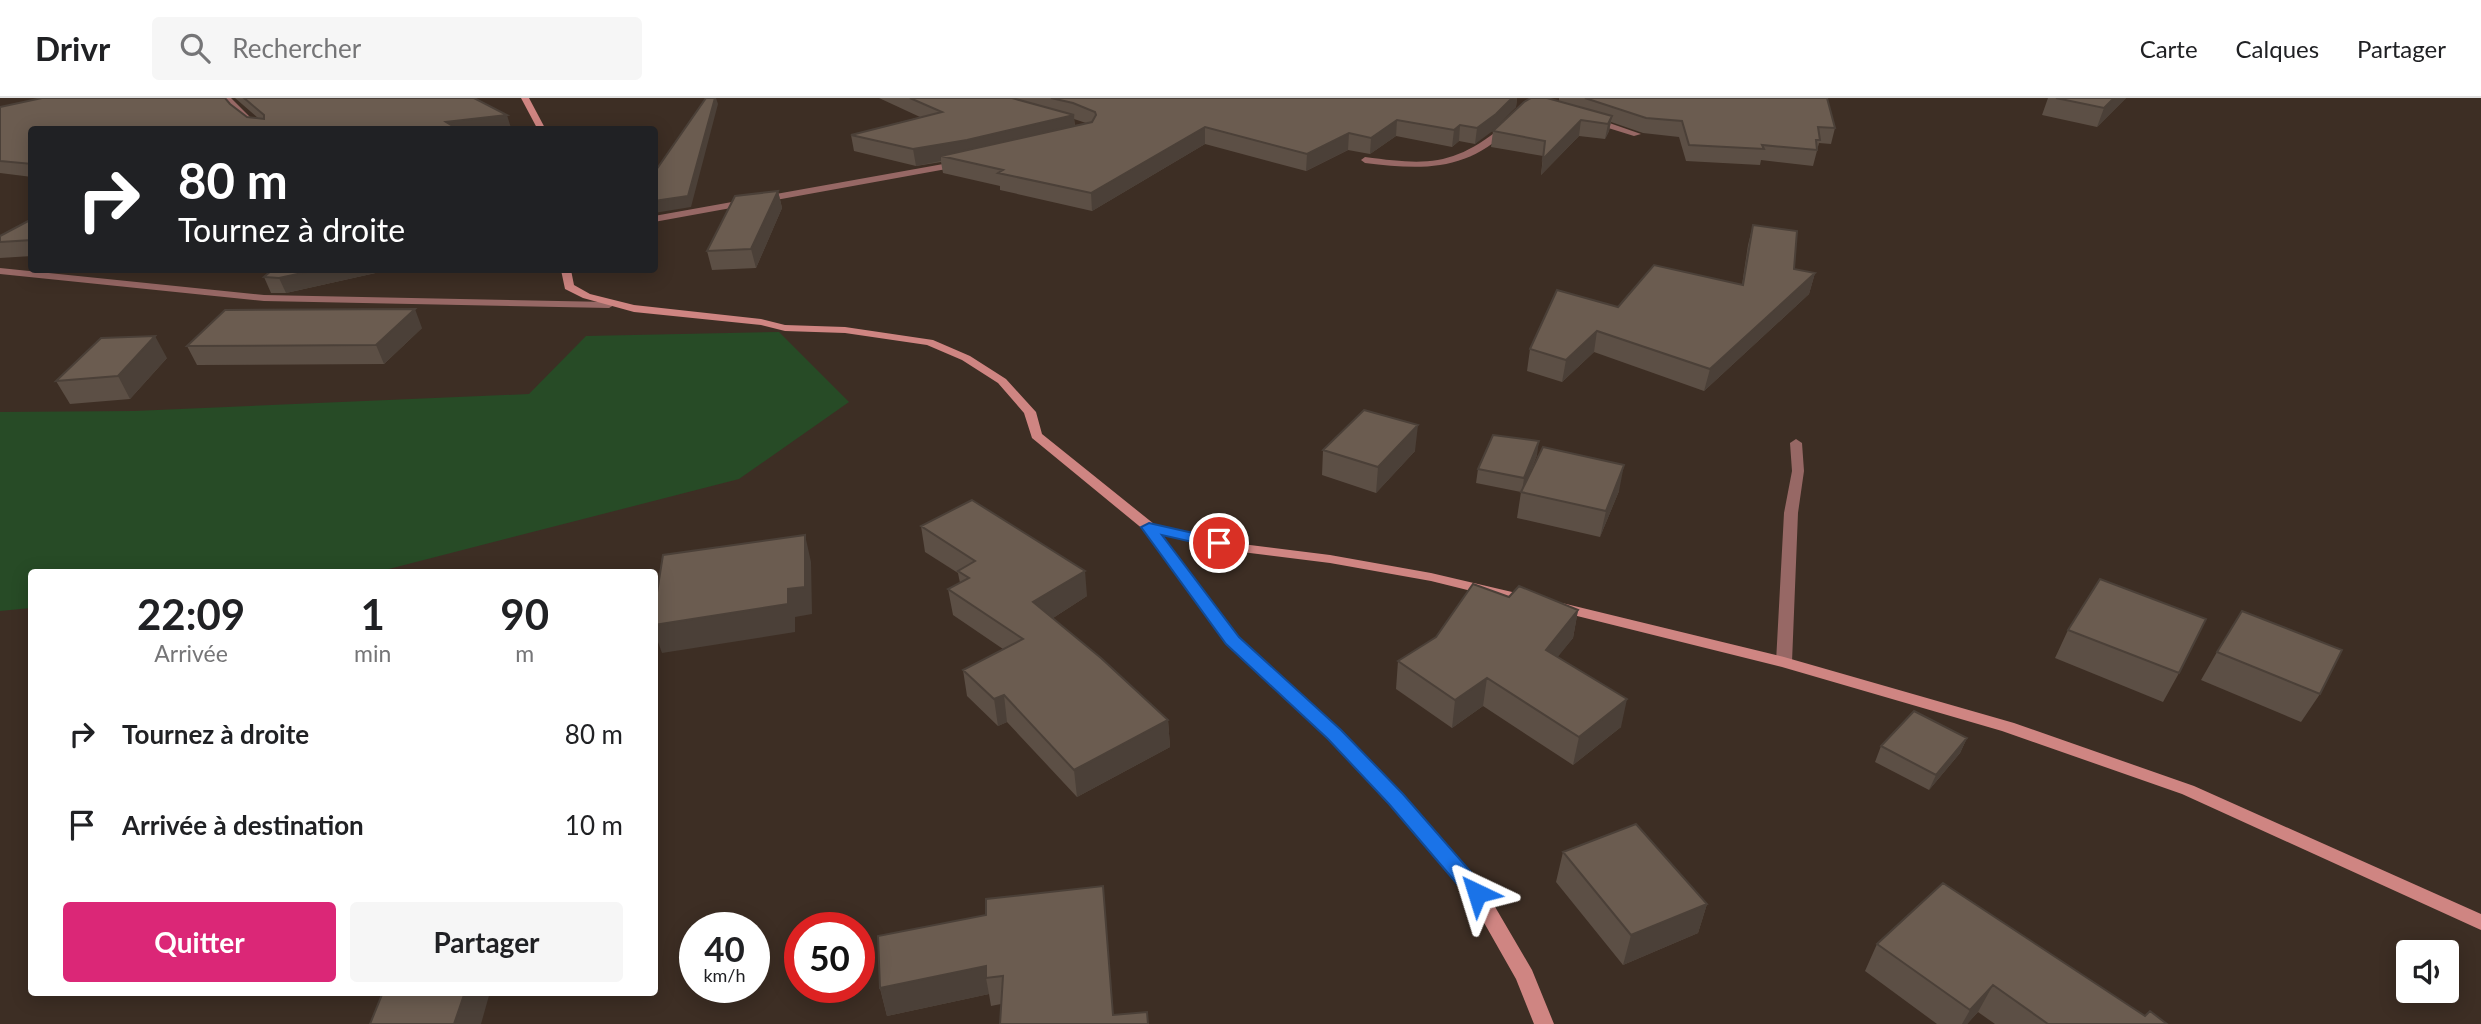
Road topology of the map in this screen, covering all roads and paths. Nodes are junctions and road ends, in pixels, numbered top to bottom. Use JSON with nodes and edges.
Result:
{"nodes":[{"id":1,"x":227,"y":98,"type":"edge"},
{"id":2,"x":525,"y":98,"type":"edge"},
{"id":3,"x":1577,"y":116,"type":"edge"},
{"id":4,"x":1512,"y":122,"type":"edge"},
{"id":5,"x":258,"y":126,"type":"edge"},
{"id":6,"x":540,"y":126,"type":"edge"},
{"id":7,"x":1637,"y":134,"type":"edge"},
{"id":8,"x":1365,"y":160,"type":"dead end"},
{"id":9,"x":970,"y":162,"type":"edge"},
{"id":10,"x":658,"y":218,"type":"edge"},
{"id":11,"x":0,"y":271,"type":"edge"},
{"id":12,"x":567,"y":273,"type":"edge"},
{"id":13,"x":609,"y":305,"type":"junction"},
{"id":14,"x":1796,"y":443,"type":"dead end"},
{"id":15,"x":1149,"y":527,"type":"junction"},
{"id":16,"x":1784,"y":662,"type":"junction"},
{"id":17,"x":2481,"y":922,"type":"edge"},
{"id":18,"x":1544,"y":1024,"type":"edge"}],
"edges":[{"from":1,"to":5,"type":"street"},
{"from":2,"to":6,"type":"main road"},
{"from":3,"to":7,"type":"street"},
{"from":4,"to":8,"type":"street"},
{"from":9,"to":10,"type":"street"},
{"from":11,"to":13,"type":"street"},
{"from":12,"to":13,"type":"main road"},
{"from":13,"to":15,"type":"main road"},
{"from":14,"to":16,"type":"street"},
{"from":15,"to":16,"type":"main road"},
{"from":15,"to":18,"type":"main road"},
{"from":16,"to":17,"type":"main road"}]}
